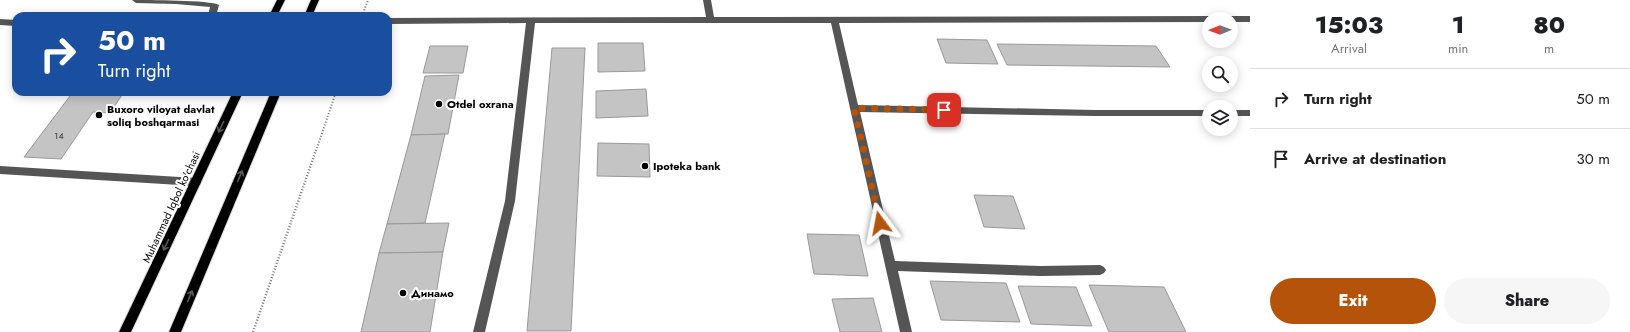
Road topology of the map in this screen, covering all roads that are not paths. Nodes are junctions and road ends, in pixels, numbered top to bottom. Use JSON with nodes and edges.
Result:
{"nodes":[{"id":1,"x":136,"y":0,"type":"edge"},
{"id":2,"x":281,"y":0,"type":"edge"},
{"id":3,"x":315,"y":0,"type":"edge"},
{"id":4,"x":707,"y":0,"type":"edge"},
{"id":5,"x":213,"y":12,"type":"edge"},
{"id":6,"x":275,"y":12,"type":"edge"},
{"id":7,"x":310,"y":12,"type":"edge"},
{"id":8,"x":710,"y":19,"type":"junction"},
{"id":9,"x":834,"y":19,"type":"junction"},
{"id":10,"x":1202,"y":19,"type":"edge"},
{"id":11,"x":1238,"y":19,"type":"edge"},
{"id":12,"x":1250,"y":19,"type":"edge"},
{"id":13,"x":531,"y":20,"type":"junction"},
{"id":14,"x":392,"y":21,"type":"edge"},
{"id":15,"x":0,"y":22,"type":"edge"},
{"id":16,"x":12,"y":23,"type":"edge"},
{"id":17,"x":236,"y":96,"type":"edge"},
{"id":18,"x":274,"y":96,"type":"edge"},
{"id":19,"x":854,"y":108,"type":"junction"},
{"id":20,"x":1202,"y":113,"type":"edge"},
{"id":21,"x":1238,"y":113,"type":"edge"},
{"id":22,"x":1250,"y":113,"type":"edge"},
{"id":23,"x":0,"y":170,"type":"edge"},
{"id":24,"x":196,"y":182,"type":"junction"},
{"id":25,"x":890,"y":266,"type":"junction"},
{"id":26,"x":1100,"y":270,"type":"dead end"},
{"id":27,"x":125,"y":332,"type":"edge"},
{"id":28,"x":174,"y":332,"type":"edge"},
{"id":29,"x":479,"y":332,"type":"edge"},
{"id":30,"x":906,"y":332,"type":"edge"}],
"edges":[{"from":1,"to":5,"type":"lane"},
{"from":2,"to":6,"type":"main road"},
{"from":3,"to":7,"type":"main road"},
{"from":4,"to":8,"type":"lane"},
{"from":8,"to":9,"type":"lane"},
{"from":8,"to":13,"type":"lane"},
{"from":9,"to":10,"type":"lane"},
{"from":9,"to":19,"type":"lane"},
{"from":11,"to":12,"type":"lane"},
{"from":13,"to":14,"type":"lane"},
{"from":13,"to":29,"type":"lane"},
{"from":15,"to":16,"type":"lane"},
{"from":17,"to":24,"type":"main road","name":"Muhammad Iqbol ko'chasi","one_way":true},
{"from":28,"to":18,"type":"main road","one_way":true},
{"from":19,"to":20,"type":"lane"},
{"from":19,"to":25,"type":"lane"},
{"from":21,"to":22,"type":"lane"},
{"from":23,"to":24,"type":"lane"},
{"from":24,"to":27,"type":"main road","name":"Muhammad Iqbol ko'chasi","one_way":true},
{"from":25,"to":26,"type":"lane"},
{"from":25,"to":30,"type":"lane"}]}
